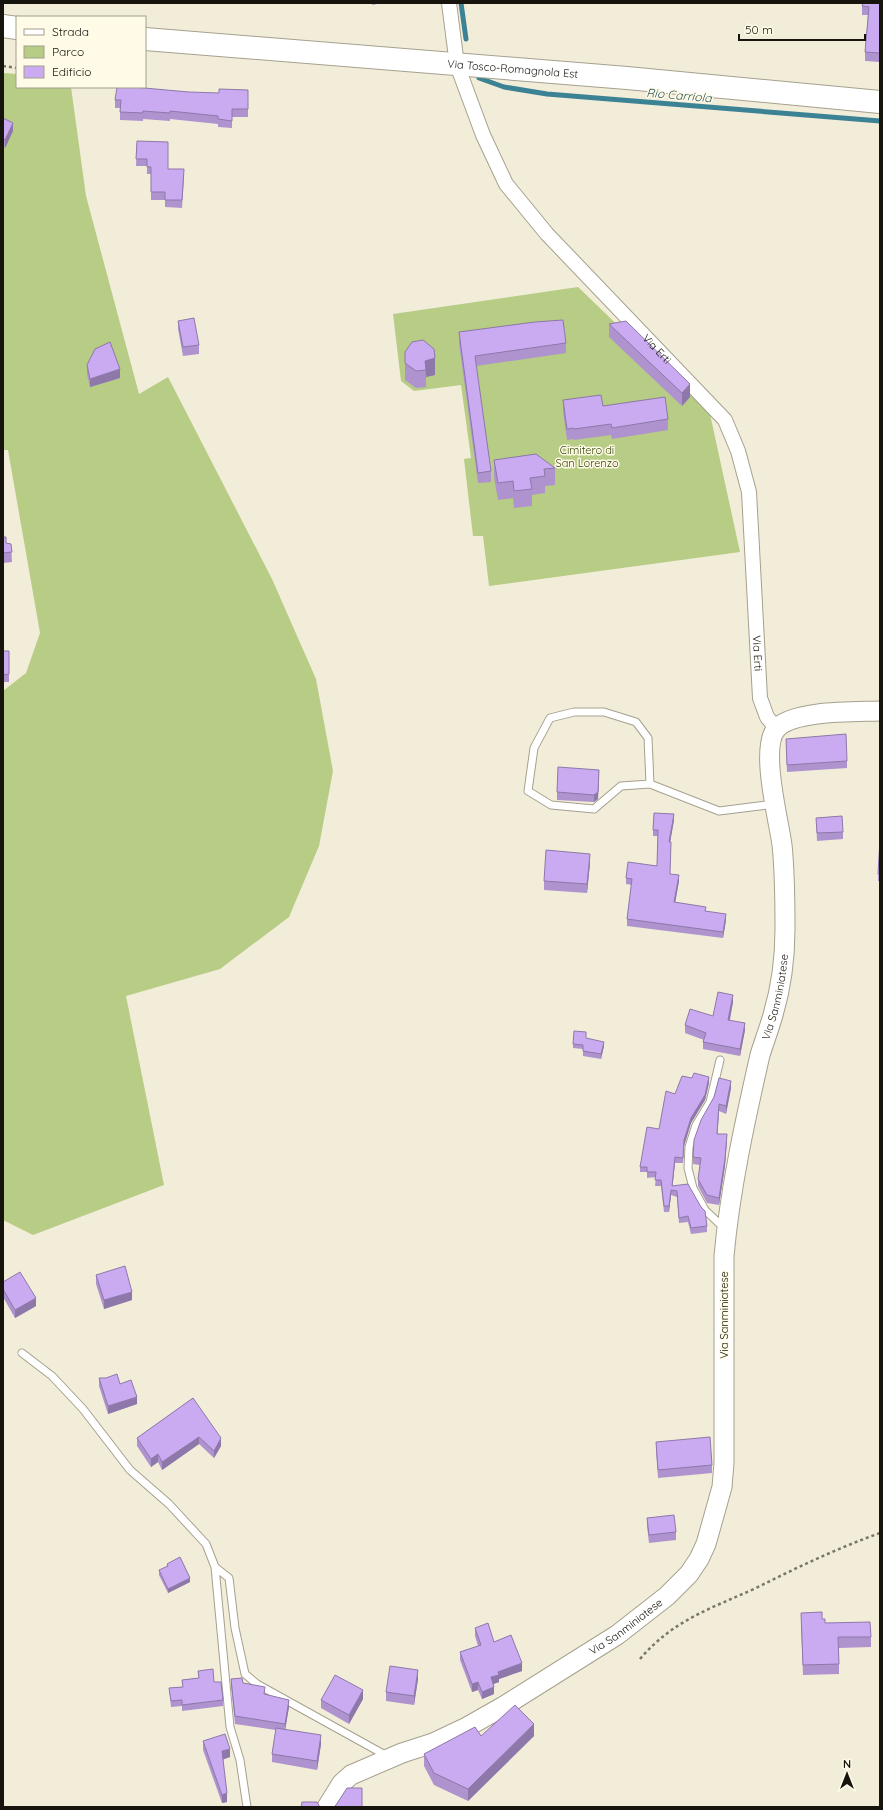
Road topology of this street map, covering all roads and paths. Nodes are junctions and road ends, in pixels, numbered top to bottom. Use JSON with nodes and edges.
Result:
{"nodes":[{"id":1,"x":449,"y":3,"type":"edge"},
{"id":2,"x":3,"y":14,"type":"edge"},
{"id":3,"x":16,"y":20,"type":"edge"},
{"id":4,"x":3,"y":26,"type":"edge"},
{"id":5,"x":16,"y":28,"type":"edge"},
{"id":6,"x":146,"y":39,"type":"edge"},
{"id":7,"x":457,"y":65,"type":"junction"},
{"id":8,"x":3,"y":66,"type":"edge"},
{"id":9,"x":16,"y":68,"type":"edge"},
{"id":10,"x":880,"y":102,"type":"edge"},
{"id":11,"x":880,"y":710,"type":"edge"},
{"id":12,"x":776,"y":728,"type":"junction"},
{"id":13,"x":650,"y":784,"type":"junction"},
{"id":14,"x":775,"y":804,"type":"junction"},
{"id":15,"x":720,"y":1060,"type":"dead end"},
{"id":16,"x":726,"y":1231,"type":"junction"},
{"id":17,"x":22,"y":1353,"type":"dead end"},
{"id":18,"x":880,"y":1533,"type":"edge"},
{"id":19,"x":214,"y":1567,"type":"junction"},
{"id":20,"x":640,"y":1659,"type":"dead end"},
{"id":21,"x":390,"y":1758,"type":"junction"},
{"id":22,"x":247,"y":1807,"type":"edge"},
{"id":23,"x":327,"y":1807,"type":"edge"}],
"edges":[{"from":1,"to":7,"type":"street","name":"Via Erti"},
{"from":2,"to":3,"type":"main road"},
{"from":4,"to":5,"type":"main road"},
{"from":6,"to":7,"type":"main road","name":"Via Tosco-Romagnola Est"},
{"from":7,"to":10,"type":"main road","name":"Via Tosco-Romagnola Est"},
{"from":7,"to":12,"type":"street","name":"Via Erti"},
{"from":8,"to":9,"type":"path"},
{"from":11,"to":12,"type":"main road"},
{"from":12,"to":14,"type":"main road","name":"Via Sanminiatese"},
{"from":13,"to":13,"type":"lane"},
{"from":13,"to":14,"type":"lane"},
{"from":14,"to":16,"type":"main road","name":"Via Sanminiatese"},
{"from":15,"to":16,"type":"lane"},
{"from":16,"to":21,"type":"main road","name":"Via Sanminiatese"},
{"from":17,"to":19,"type":"lane"},
{"from":18,"to":20,"type":"path"},
{"from":19,"to":21,"type":"lane"},
{"from":19,"to":22,"type":"lane"},
{"from":21,"to":23,"type":"main road","name":"Via Sanminiatese"}]}
